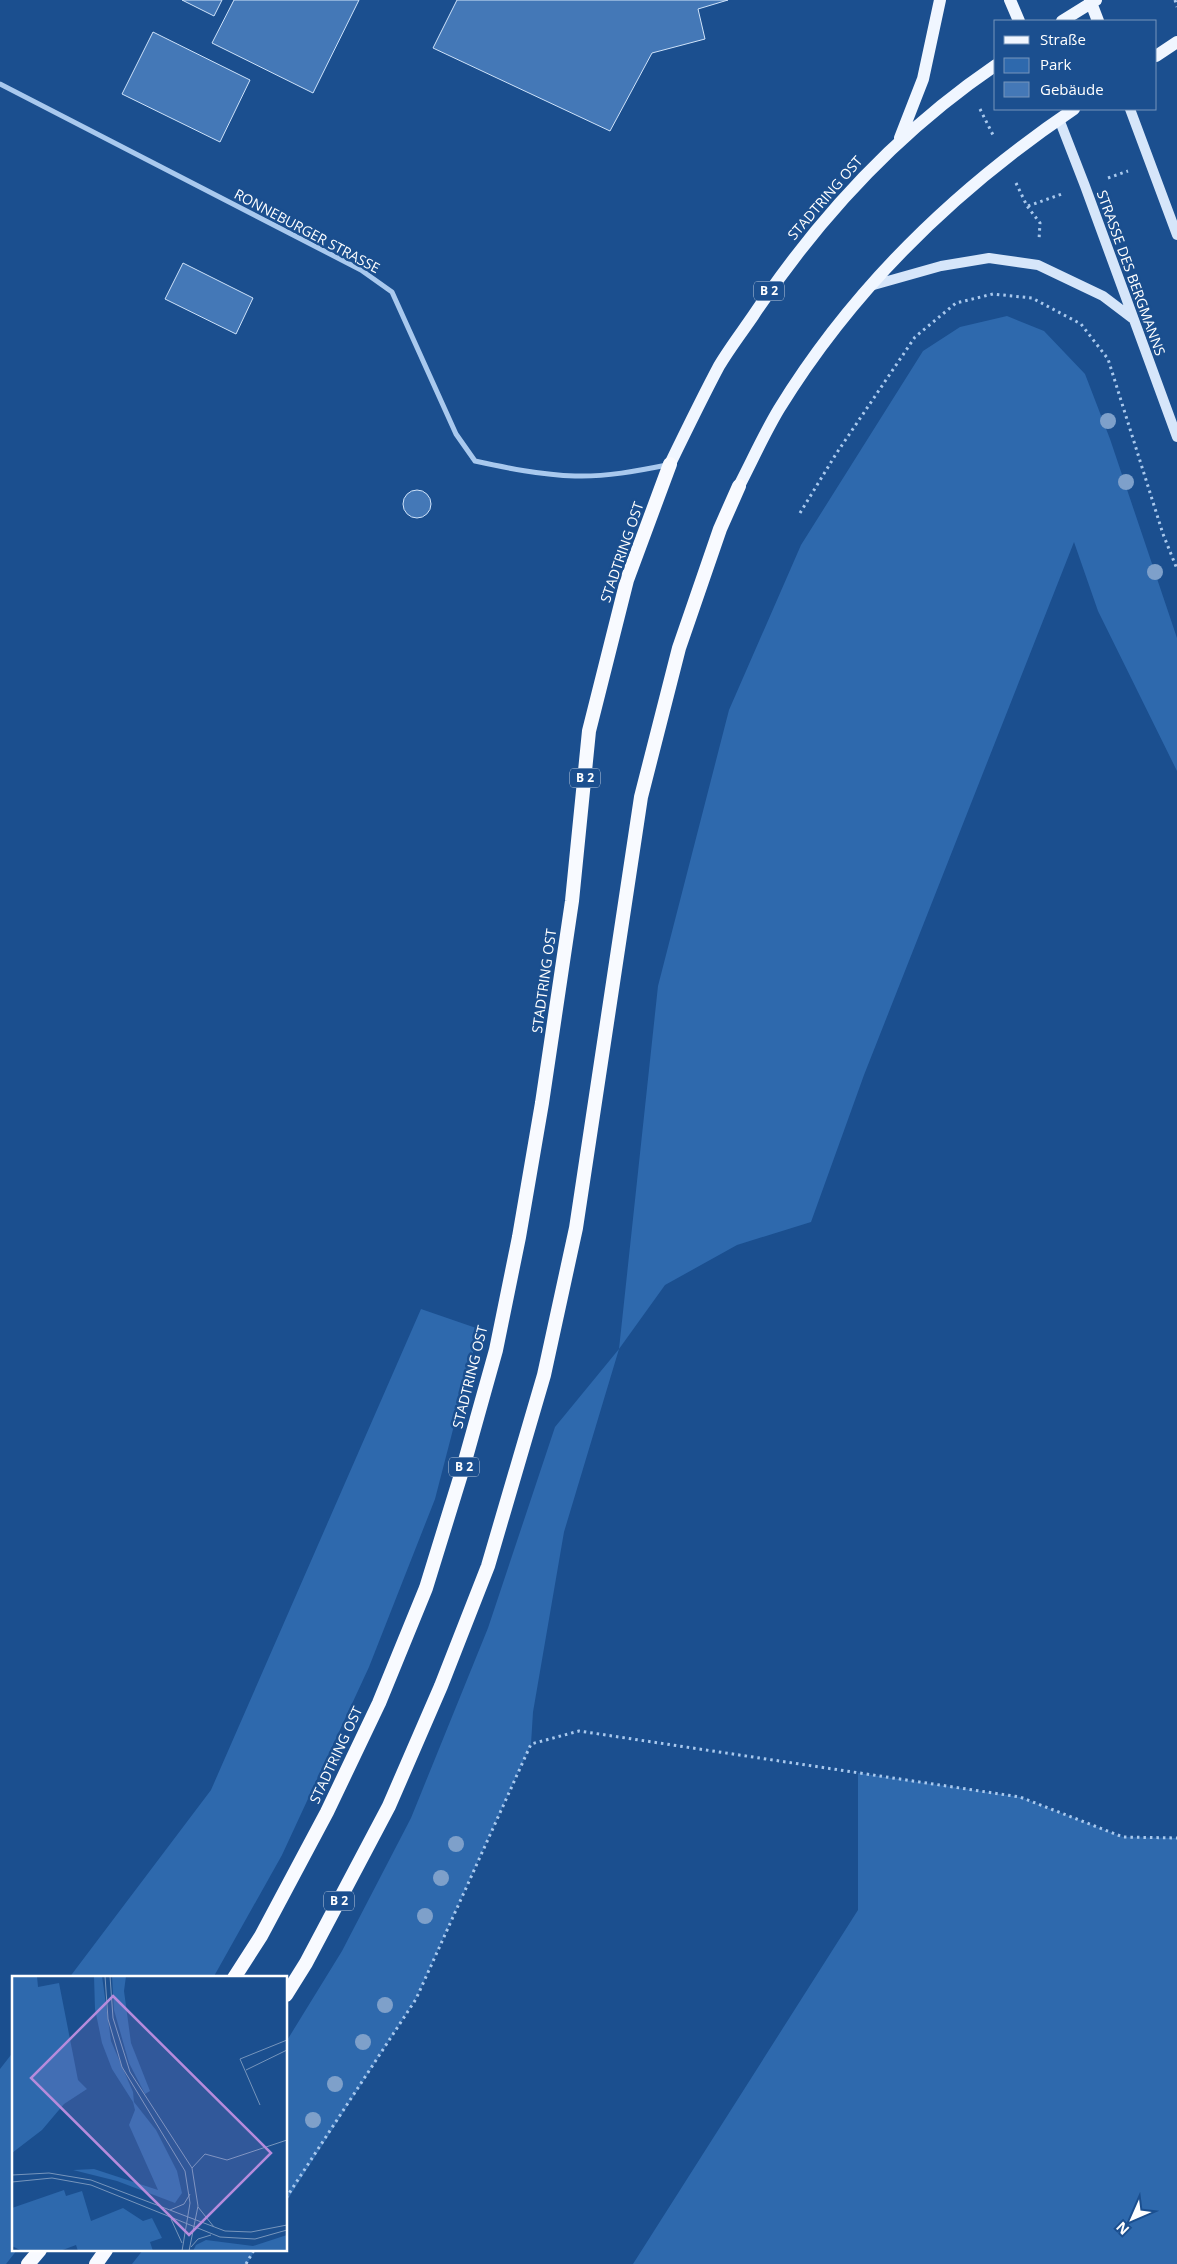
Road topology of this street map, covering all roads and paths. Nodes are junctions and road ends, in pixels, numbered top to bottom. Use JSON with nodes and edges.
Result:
{"nodes":[{"id":1,"x":940,"y":0,"type":"edge"},
{"id":2,"x":1010,"y":0,"type":"edge"},
{"id":3,"x":1175,"y":0,"type":"edge"},
{"id":4,"x":1092,"y":1,"type":"edge"},
{"id":5,"x":1177,"y":7,"type":"edge"},
{"id":6,"x":1019,"y":20,"type":"edge"},
{"id":7,"x":1064,"y":20,"type":"edge"},
{"id":8,"x":1098,"y":20,"type":"edge"},
{"id":9,"x":1177,"y":42,"type":"edge"},
{"id":10,"x":1157,"y":55,"type":"edge"},
{"id":11,"x":994,"y":66,"type":"edge"},
{"id":12,"x":0,"y":84,"type":"edge"},
{"id":13,"x":1070,"y":110,"type":"edge"},
{"id":14,"x":1130,"y":110,"type":"edge"},
{"id":15,"x":1056,"y":114,"type":"edge"},
{"id":16,"x":900,"y":140,"type":"junction"},
{"id":17,"x":1177,"y":236,"type":"edge"},
{"id":18,"x":870,"y":286,"type":"junction"},
{"id":19,"x":1132,"y":318,"type":"junction"},
{"id":20,"x":1177,"y":437,"type":"edge"},
{"id":21,"x":670,"y":464,"type":"junction"},
{"id":22,"x":739,"y":486,"type":"joint"},
{"id":23,"x":800,"y":513,"type":"dead end"},
{"id":24,"x":1177,"y":568,"type":"edge"},
{"id":25,"x":1177,"y":1838,"type":"edge"},
{"id":26,"x":235,"y":1976,"type":"edge"},
{"id":27,"x":288,"y":1992,"type":"edge"},
{"id":28,"x":288,"y":2195,"type":"edge"},
{"id":29,"x":38,"y":2252,"type":"edge"},
{"id":30,"x":105,"y":2252,"type":"edge"},
{"id":31,"x":253,"y":2252,"type":"edge"},
{"id":32,"x":28,"y":2264,"type":"edge"},
{"id":33,"x":96,"y":2264,"type":"edge"},
{"id":34,"x":246,"y":2264,"type":"edge"}],
"edges":[{"from":1,"to":16,"type":"main road","number":"B 2"},
{"from":2,"to":6,"type":"main road"},
{"from":3,"to":5,"type":"path"},
{"from":4,"to":7,"type":"main road"},
{"from":4,"to":8,"type":"main road"},
{"from":9,"to":10,"type":"main road"},
{"from":11,"to":16,"type":"main road","name":"STADTRING OST","number":"B 2"},
{"from":12,"to":21,"type":"street","name":"RONNEBURGER STRASSE"},
{"from":13,"to":15,"type":"main road"},
{"from":14,"to":17,"type":"main road"},
{"from":15,"to":18,"type":"main road","number":"B 2"},
{"from":15,"to":19,"type":"main road","name":"STRASSE DES BERGMANNS"},
{"from":16,"to":21,"type":"main road","name":"STADTRING OST","number":"B 2"},
{"from":18,"to":19,"type":"main road"},
{"from":18,"to":22,"type":"main road","number":"B 2"},
{"from":19,"to":20,"type":"main road","name":"STRASSE DES BERGMANNS"},
{"from":21,"to":26,"type":"highway","name":"STADTRING OST","number":"B 2"},
{"from":22,"to":27,"type":"highway","number":"B 2"},
{"from":23,"to":24,"type":"path"},
{"from":25,"to":28,"type":"path"},
{"from":29,"to":32,"type":"highway"},
{"from":30,"to":33,"type":"highway"},
{"from":31,"to":34,"type":"path"}]}
